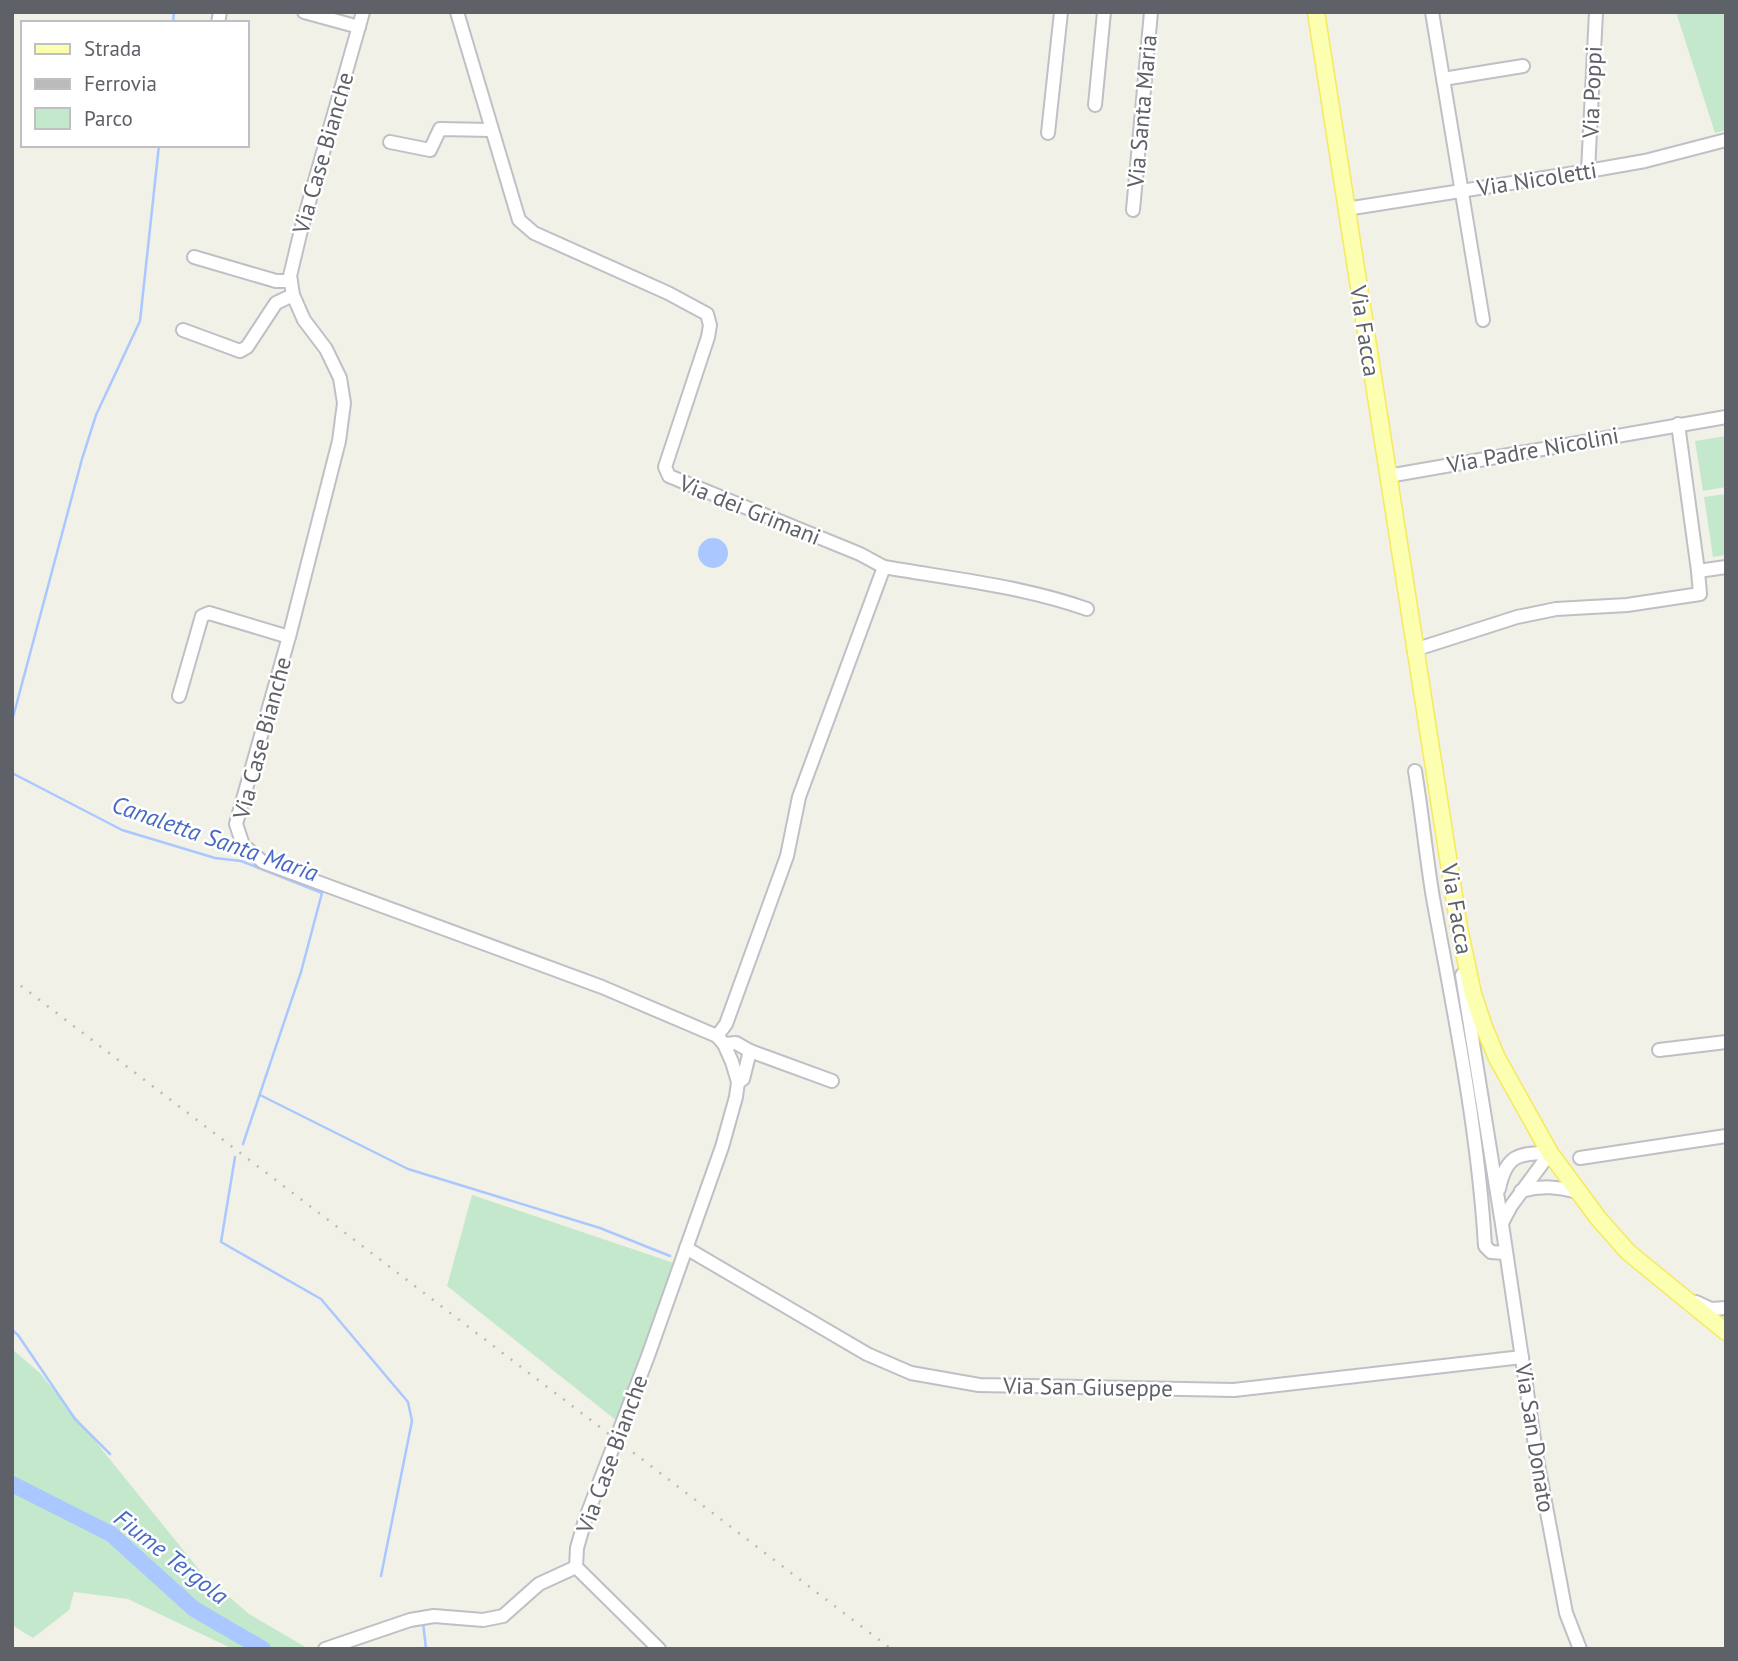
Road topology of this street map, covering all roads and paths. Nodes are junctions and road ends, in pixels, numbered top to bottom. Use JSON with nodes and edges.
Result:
{"nodes":[{"id":1,"x":304,"y":12,"type":"edge"},
{"id":2,"x":363,"y":12,"type":"edge"},
{"id":3,"x":457,"y":12,"type":"edge"},
{"id":4,"x":1061,"y":12,"type":"edge"},
{"id":5,"x":1104,"y":12,"type":"edge"},
{"id":6,"x":1151,"y":12,"type":"edge"},
{"id":7,"x":1316,"y":12,"type":"edge"},
{"id":8,"x":1432,"y":12,"type":"edge"},
{"id":9,"x":1596,"y":12,"type":"edge"},
{"id":10,"x":359,"y":27,"type":"junction"},
{"id":11,"x":1523,"y":66,"type":"dead end"},
{"id":12,"x":1443,"y":79,"type":"junction"},
{"id":13,"x":1095,"y":105,"type":"dead end"},
{"id":14,"x":491,"y":130,"type":"junction"},
{"id":15,"x":1048,"y":133,"type":"dead end"},
{"id":16,"x":1726,"y":140,"type":"edge"},
{"id":17,"x":390,"y":142,"type":"dead end"},
{"id":18,"x":1588,"y":172,"type":"junction"},
{"id":19,"x":1463,"y":191,"type":"junction"},
{"id":20,"x":1346,"y":209,"type":"junction"},
{"id":21,"x":1133,"y":210,"type":"dead end"},
{"id":22,"x":194,"y":257,"type":"dead end"},
{"id":23,"x":291,"y":281,"type":"junction"},
{"id":24,"x":293,"y":295,"type":"junction"},
{"id":25,"x":1483,"y":320,"type":"dead end"},
{"id":26,"x":183,"y":330,"type":"dead end"},
{"id":27,"x":1726,"y":417,"type":"edge"},
{"id":28,"x":1678,"y":424,"type":"junction"},
{"id":29,"x":1388,"y":476,"type":"junction"},
{"id":30,"x":884,"y":567,"type":"junction"},
{"id":31,"x":1726,"y":567,"type":"edge"},
{"id":32,"x":1698,"y":571,"type":"junction"},
{"id":33,"x":1087,"y":609,"type":"dead end"},
{"id":34,"x":289,"y":637,"type":"junction"},
{"id":35,"x":1414,"y":650,"type":"junction"},
{"id":36,"x":179,"y":696,"type":"dead end"},
{"id":37,"x":1415,"y":771,"type":"dead end"},
{"id":38,"x":1459,"y":928,"type":"junction"},
{"id":39,"x":721,"y":1040,"type":"junction"},
{"id":40,"x":1726,"y":1042,"type":"edge"},
{"id":41,"x":1659,"y":1050,"type":"dead end"},
{"id":42,"x":750,"y":1051,"type":"junction"},
{"id":43,"x":832,"y":1081,"type":"dead end"},
{"id":44,"x":738,"y":1082,"type":"junction"},
{"id":45,"x":1726,"y":1136,"type":"edge"},
{"id":46,"x":1550,"y":1153,"type":"junction"},
{"id":47,"x":1580,"y":1158,"type":"dead end"},
{"id":48,"x":1521,"y":1192,"type":"junction"},
{"id":49,"x":1578,"y":1192,"type":"junction"},
{"id":50,"x":1497,"y":1196,"type":"junction"},
{"id":51,"x":1502,"y":1224,"type":"junction"},
{"id":52,"x":686,"y":1248,"type":"junction"},
{"id":53,"x":1506,"y":1253,"type":"junction"},
{"id":54,"x":1724,"y":1320,"type":"edge"},
{"id":55,"x":1522,"y":1357,"type":"junction"},
{"id":56,"x":576,"y":1567,"type":"junction"},
{"id":57,"x":325,"y":1649,"type":"edge"},
{"id":58,"x":659,"y":1649,"type":"edge"},
{"id":59,"x":1580,"y":1649,"type":"edge"}],
"edges":[{"from":1,"to":10,"type":"street"},
{"from":2,"to":10,"type":"street","name":"Via Case Bianche"},
{"from":3,"to":14,"type":"street","name":"Via dei Grimani"},
{"from":4,"to":15,"type":"street"},
{"from":5,"to":13,"type":"street"},
{"from":6,"to":21,"type":"street","name":"Via Santa Maria"},
{"from":7,"to":20,"type":"main road","name":"Via Facca"},
{"from":8,"to":12,"type":"street"},
{"from":9,"to":18,"type":"street","name":"Via Poppi"},
{"from":10,"to":23,"type":"street","name":"Via Case Bianche"},
{"from":11,"to":12,"type":"street"},
{"from":12,"to":19,"type":"street"},
{"from":14,"to":17,"type":"street"},
{"from":14,"to":30,"type":"street","name":"Via dei Grimani"},
{"from":16,"to":18,"type":"street","name":"Via Nicoletti"},
{"from":18,"to":19,"type":"street","name":"Via Nicoletti"},
{"from":19,"to":20,"type":"street","name":"Via Nicoletti"},
{"from":19,"to":25,"type":"street"},
{"from":20,"to":29,"type":"main road","name":"Via Facca"},
{"from":22,"to":23,"type":"street"},
{"from":23,"to":24,"type":"street","name":"Via Case Bianche"},
{"from":24,"to":26,"type":"street"},
{"from":24,"to":34,"type":"street","name":"Via Case Bianche"},
{"from":27,"to":28,"type":"street","name":"Via Padre Nicolini"},
{"from":28,"to":29,"type":"street","name":"Via Padre Nicolini"},
{"from":28,"to":32,"type":"street"},
{"from":29,"to":35,"type":"main road","name":"Via Facca"},
{"from":30,"to":33,"type":"street"},
{"from":30,"to":39,"type":"street"},
{"from":31,"to":32,"type":"street"},
{"from":32,"to":35,"type":"street"},
{"from":34,"to":36,"type":"street"},
{"from":34,"to":39,"type":"street","name":"Via Case Bianche"},
{"from":35,"to":38,"type":"main road","name":"Via Facca"},
{"from":37,"to":53,"type":"street"},
{"from":38,"to":46,"type":"main road","name":"Via Facca"},
{"from":38,"to":50,"type":"street","name":"Via San Donato"},
{"from":39,"to":42,"type":"street","name":"Via Case Bianche"},
{"from":39,"to":44,"type":"street"},
{"from":40,"to":41,"type":"street"},
{"from":42,"to":43,"type":"street","name":"Via Case Bianche"},
{"from":42,"to":44,"type":"street","name":"Via Case Bianche"},
{"from":44,"to":52,"type":"street","name":"Via Case Bianche"},
{"from":45,"to":47,"type":"street"},
{"from":46,"to":48,"type":"street"},
{"from":46,"to":49,"type":"main road","name":"Via Facca"},
{"from":46,"to":50,"type":"street","name":"Via San Donato"},
{"from":48,"to":49,"type":"street"},
{"from":48,"to":51,"type":"street"},
{"from":49,"to":54,"type":"main road","name":"Via Facca"},
{"from":50,"to":51,"type":"street","name":"Via San Donato"},
{"from":51,"to":53,"type":"street","name":"Via San Donato"},
{"from":52,"to":55,"type":"street","name":"Via San Giuseppe"},
{"from":52,"to":56,"type":"street","name":"Via Case Bianche"},
{"from":53,"to":55,"type":"street","name":"Via San Donato"},
{"from":55,"to":59,"type":"street","name":"Via San Donato"},
{"from":56,"to":57,"type":"street"},
{"from":56,"to":58,"type":"street"}]}
